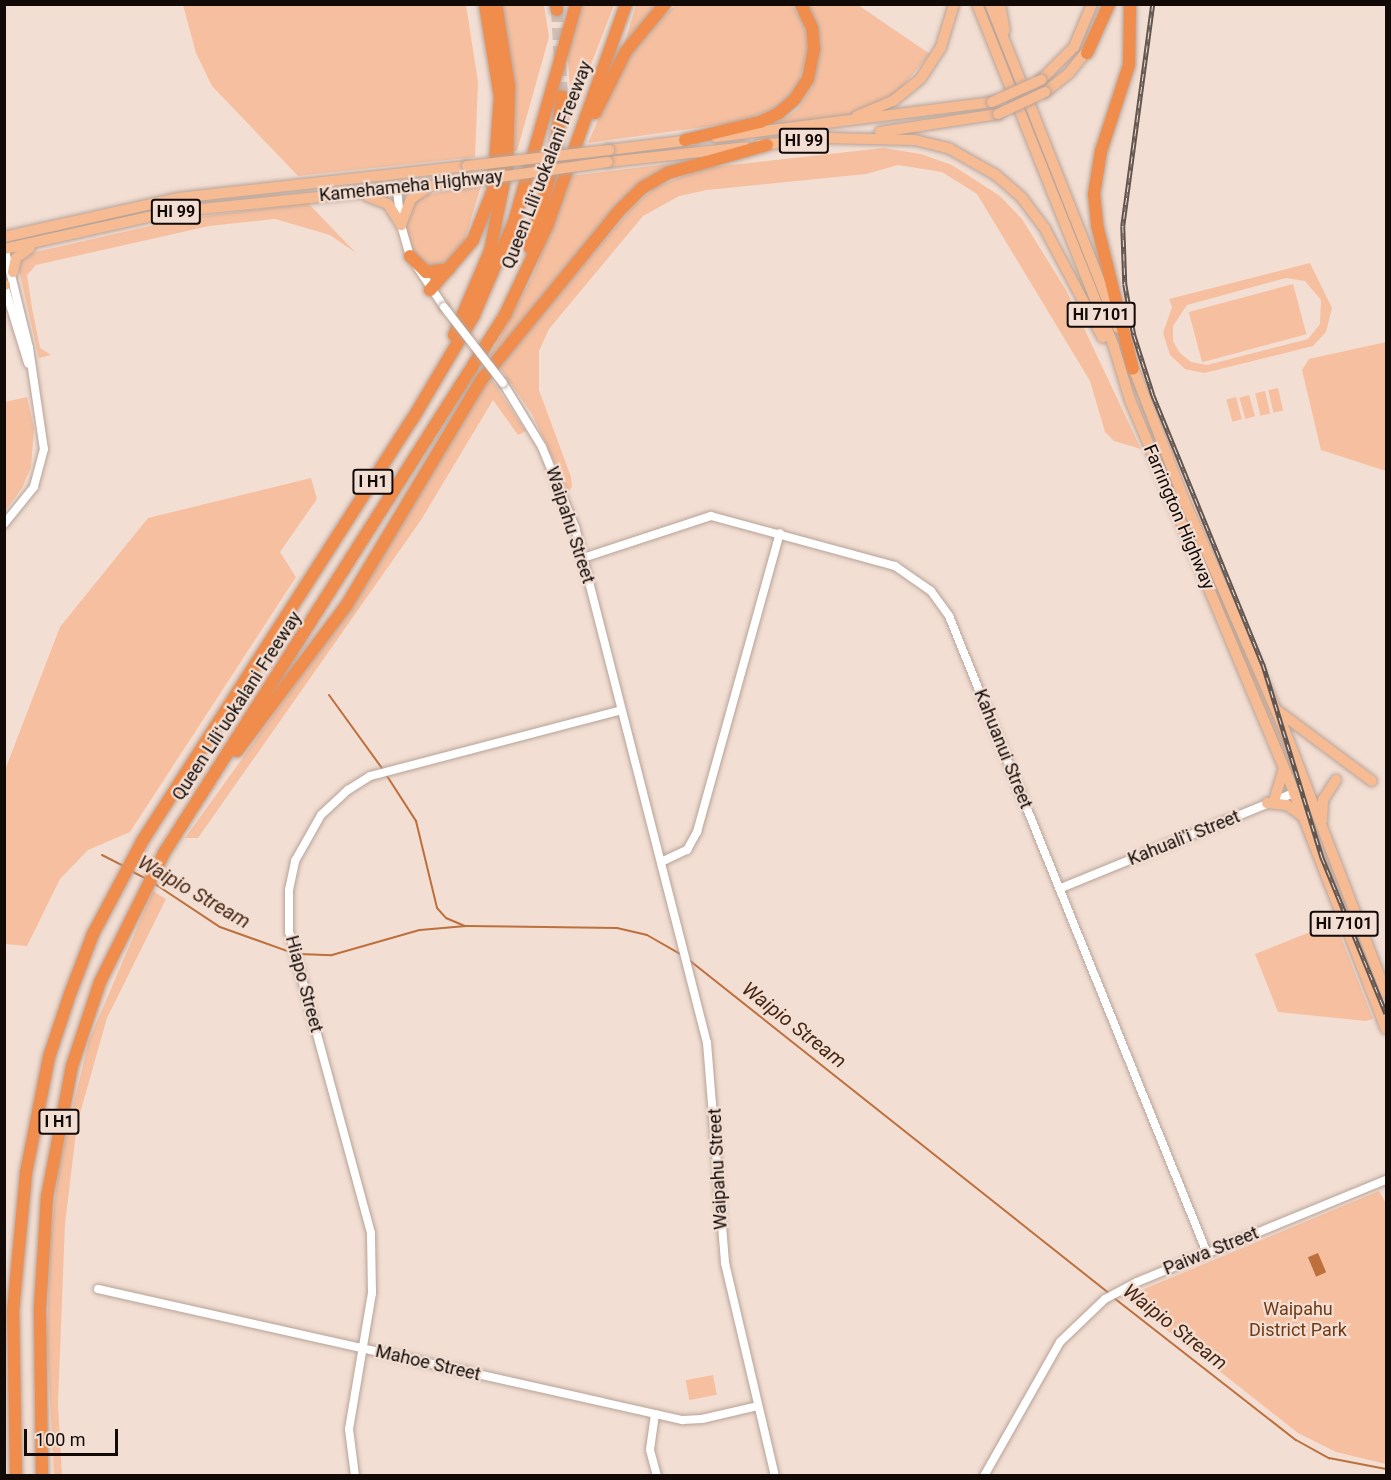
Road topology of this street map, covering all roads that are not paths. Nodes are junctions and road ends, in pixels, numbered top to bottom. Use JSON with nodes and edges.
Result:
{"nodes":[{"id":1,"x":485,"y":4,"type":"edge"},
{"id":2,"x":496,"y":4,"type":"edge"},
{"id":3,"x":571,"y":4,"type":"edge"},
{"id":4,"x":576,"y":4,"type":"edge"},
{"id":5,"x":626,"y":4,"type":"edge"},
{"id":6,"x":665,"y":4,"type":"edge"},
{"id":7,"x":801,"y":4,"type":"edge"},
{"id":8,"x":954,"y":4,"type":"edge"},
{"id":9,"x":976,"y":4,"type":"edge"},
{"id":10,"x":990,"y":4,"type":"edge"},
{"id":11,"x":1000,"y":4,"type":"edge"},
{"id":12,"x":1092,"y":4,"type":"edge"},
{"id":13,"x":1103,"y":4,"type":"edge"},
{"id":14,"x":1109,"y":4,"type":"edge"},
{"id":15,"x":1130,"y":4,"type":"edge"},
{"id":16,"x":1087,"y":53,"type":"junction"},
{"id":17,"x":557,"y":62,"type":"junction"},
{"id":18,"x":1020,"y":86,"type":"junction"},
{"id":19,"x":562,"y":96,"type":"tunnel mouth"},
{"id":20,"x":795,"y":129,"type":"junction"},
{"id":21,"x":826,"y":138,"type":"junction"},
{"id":22,"x":685,"y":140,"type":"junction"},
{"id":23,"x":767,"y":145,"type":"junction"},
{"id":24,"x":567,"y":170,"type":"junction"},
{"id":25,"x":420,"y":172,"type":"junction"},
{"id":26,"x":372,"y":176,"type":"junction"},
{"id":27,"x":433,"y":185,"type":"junction"},
{"id":28,"x":397,"y":189,"type":"junction"},
{"id":29,"x":359,"y":194,"type":"junction"},
{"id":30,"x":401,"y":225,"type":"junction"},
{"id":31,"x":4,"y":231,"type":"edge"},
{"id":32,"x":19,"y":234,"type":"junction"},
{"id":33,"x":45,"y":240,"type":"junction"},
{"id":34,"x":5,"y":246,"type":"edge"},
{"id":35,"x":410,"y":256,"type":"junction"},
{"id":36,"x":450,"y":268,"type":"junction"},
{"id":37,"x":13,"y":272,"type":"junction"},
{"id":38,"x":5,"y":285,"type":"edge"},
{"id":39,"x":430,"y":290,"type":"junction"},
{"id":40,"x":475,"y":362,"type":"junction"},
{"id":41,"x":31,"y":369,"type":"junction"},
{"id":42,"x":1133,"y":369,"type":"junction"},
{"id":43,"x":1130,"y":400,"type":"junction"},
{"id":44,"x":4,"y":524,"type":"edge"},
{"id":45,"x":780,"y":533,"type":"junction"},
{"id":46,"x":583,"y":558,"type":"junction"},
{"id":47,"x":1273,"y":706,"type":"junction"},
{"id":48,"x":622,"y":710,"type":"junction"},
{"id":49,"x":1284,"y":768,"type":"junction"},
{"id":50,"x":1336,"y":780,"type":"dead end"},
{"id":51,"x":1372,"y":781,"type":"dead end"},
{"id":52,"x":1308,"y":791,"type":"junction"},
{"id":53,"x":1294,"y":793,"type":"junction"},
{"id":54,"x":170,"y":796,"type":"junction"},
{"id":55,"x":1270,"y":802,"type":"junction"},
{"id":56,"x":1303,"y":818,"type":"junction"},
{"id":57,"x":184,"y":822,"type":"junction"},
{"id":58,"x":1322,"y":833,"type":"junction"},
{"id":59,"x":661,"y":862,"type":"junction"},
{"id":60,"x":1061,"y":888,"type":"junction"},
{"id":61,"x":1386,"y":993,"type":"edge"},
{"id":62,"x":1386,"y":1029,"type":"edge"},
{"id":63,"x":1386,"y":1180,"type":"edge"},
{"id":64,"x":1208,"y":1253,"type":"junction"},
{"id":65,"x":98,"y":1289,"type":"dead end"},
{"id":66,"x":14,"y":1311,"type":"junction"},
{"id":67,"x":363,"y":1348,"type":"junction"},
{"id":68,"x":39,"y":1363,"type":"junction"},
{"id":69,"x":4,"y":1389,"type":"edge"},
{"id":70,"x":758,"y":1406,"type":"junction"},
{"id":71,"x":655,"y":1414,"type":"junction"},
{"id":72,"x":16,"y":1476,"type":"edge"},
{"id":73,"x":42,"y":1476,"type":"edge"},
{"id":74,"x":47,"y":1476,"type":"edge"},
{"id":75,"x":355,"y":1476,"type":"edge"},
{"id":76,"x":657,"y":1476,"type":"edge"},
{"id":77,"x":775,"y":1476,"type":"edge"},
{"id":78,"x":984,"y":1476,"type":"edge"}],
"edges":[{"from":1,"to":36,"type":"highway"},
{"from":2,"to":54,"type":"highway"},
{"from":3,"to":17,"type":"highway"},
{"from":4,"to":17,"type":"highway","name":"Queen Liliʻuokalani Freeway","number":"I H1"},
{"from":5,"to":24,"type":"highway","name":"Queen Liliʻuokalani Freeway","number":"I H1"},
{"from":6,"to":24,"type":"highway"},
{"from":7,"to":22,"type":"highway"},
{"from":8,"to":20,"type":"main road","number":"HI 99"},
{"from":9,"to":43,"type":"main road","name":"Farrington Highway","number":"HI 7101"},
{"from":10,"to":18,"type":"main road","name":"Farrington Highway","number":"HI 7101"},
{"from":11,"to":18,"type":"main road"},
{"from":12,"to":20,"type":"main road","bridge":true},
{"from":13,"to":16,"type":"main road","number":"HI 99"},
{"from":14,"to":16,"type":"highway"},
{"from":15,"to":42,"type":"highway"},
{"from":16,"to":21,"type":"main road","name":"Kamehameha Highway","number":"HI 99","bridge":true},
{"from":17,"to":54,"type":"highway","name":"Queen Liliʻuokalani Freeway","number":"I H1"},
{"from":18,"to":42,"type":"main road","name":"Farrington Highway","number":"HI 7101"},
{"from":19,"to":40,"type":"highway"},
{"from":20,"to":22,"type":"main road","name":"Kamehameha Highway","number":"HI 99"},
{"from":21,"to":23,"type":"main road","name":"Kamehameha Highway","number":"HI 99"},
{"from":21,"to":43,"type":"main road"},
{"from":22,"to":25,"type":"main road","name":"Kamehameha Highway","number":"HI 99","bridge":true},
{"from":23,"to":27,"type":"main road","name":"Kamehameha Highway","number":"HI 99","bridge":true},
{"from":23,"to":57,"type":"highway"},
{"from":24,"to":40,"type":"highway","name":"Queen Liliʻuokalani Freeway","number":"I H1"},
{"from":25,"to":26,"type":"main road","name":"Kamehameha Highway","number":"HI 99"},
{"from":25,"to":28,"type":"main road"},
{"from":26,"to":28,"type":"main road"},
{"from":26,"to":32,"type":"main road","name":"Kamehameha Highway","number":"HI 99"},
{"from":27,"to":28,"type":"main road","name":"Kamehameha Highway","number":"HI 99"},
{"from":27,"to":30,"type":"main road"},
{"from":28,"to":29,"type":"main road","name":"Kamehameha Highway","number":"HI 99"},
{"from":28,"to":30,"type":"street","name":"Waipahu Street"},
{"from":29,"to":30,"type":"main road"},
{"from":29,"to":33,"type":"main road","name":"Kamehameha Highway","number":"HI 99"},
{"from":30,"to":35,"type":"street","name":"Waipahu Street"},
{"from":31,"to":32,"type":"main road"},
{"from":32,"to":34,"type":"main road","name":"Kamehameha Highway","number":"HI 99"},
{"from":33,"to":34,"type":"main road","name":"Kamehameha Highway","number":"HI 99"},
{"from":33,"to":37,"type":"main road"},
{"from":34,"to":37,"type":"street"},
{"from":35,"to":36,"type":"highway"},
{"from":35,"to":39,"type":"street","name":"Waipahu Street"},
{"from":36,"to":39,"type":"highway"},
{"from":37,"to":41,"type":"street"},
{"from":38,"to":41,"type":"street"},
{"from":39,"to":46,"type":"street","name":"Waipahu Street","bridge":true},
{"from":40,"to":57,"type":"highway","name":"Queen Liliʻuokalani Freeway","number":"I H1"},
{"from":41,"to":44,"type":"street"},
{"from":42,"to":47,"type":"main road","name":"Farrington Highway","number":"HI 7101"},
{"from":43,"to":49,"type":"main road","name":"Farrington Highway","number":"HI 7101"},
{"from":45,"to":46,"type":"street","name":"Kahuanui Street"},
{"from":45,"to":59,"type":"street"},
{"from":45,"to":60,"type":"street","name":"Kahuanui Street"},
{"from":46,"to":48,"type":"street","name":"Waipahu Street"},
{"from":47,"to":51,"type":"main road"},
{"from":47,"to":52,"type":"main road","name":"Farrington Highway","number":"HI 7101"},
{"from":48,"to":59,"type":"street","name":"Waipahu Street"},
{"from":48,"to":67,"type":"street","name":"Hiapo Street"},
{"from":49,"to":53,"type":"main road","name":"Farrington Highway","number":"HI 7101"},
{"from":49,"to":55,"type":"main road"},
{"from":50,"to":58,"type":"main road"},
{"from":52,"to":53,"type":"street","name":"Kahuali'i Street"},
{"from":52,"to":58,"type":"main road","name":"Farrington Highway","number":"HI 7101"},
{"from":53,"to":55,"type":"street","name":"Kahuali'i Street"},
{"from":53,"to":56,"type":"main road","name":"Farrington Highway","number":"HI 7101"},
{"from":54,"to":66,"type":"highway","name":"Queen Liliʻuokalani Freeway","number":"I H1"},
{"from":55,"to":56,"type":"main road"},
{"from":55,"to":60,"type":"street","name":"Kahuali'i Street"},
{"from":56,"to":62,"type":"main road","name":"Farrington Highway","number":"HI 7101"},
{"from":57,"to":68,"type":"highway","name":"Queen Liliʻuokalani Freeway","number":"I H1"},
{"from":58,"to":61,"type":"main road","name":"Farrington Highway","number":"HI 7101"},
{"from":59,"to":70,"type":"street","name":"Waipahu Street"},
{"from":60,"to":64,"type":"street","name":"Kahuanui Street"},
{"from":63,"to":64,"type":"street","name":"Paiwa Street"},
{"from":64,"to":78,"type":"street","name":"Paiwa Street"},
{"from":65,"to":67,"type":"street","name":"Mahoe Street"},
{"from":66,"to":69,"type":"highway"},
{"from":66,"to":72,"type":"highway","name":"Queen Liliʻuokalani Freeway","number":"I H1"},
{"from":67,"to":71,"type":"street","name":"Mahoe Street"},
{"from":67,"to":75,"type":"street","name":"Hiapo Street"},
{"from":68,"to":73,"type":"highway","name":"Queen Liliʻuokalani Freeway","number":"I H1"},
{"from":68,"to":74,"type":"highway"},
{"from":70,"to":71,"type":"street","name":"Mahoe Street"},
{"from":70,"to":77,"type":"street","name":"Waipahu Street"},
{"from":71,"to":76,"type":"street"}]}
